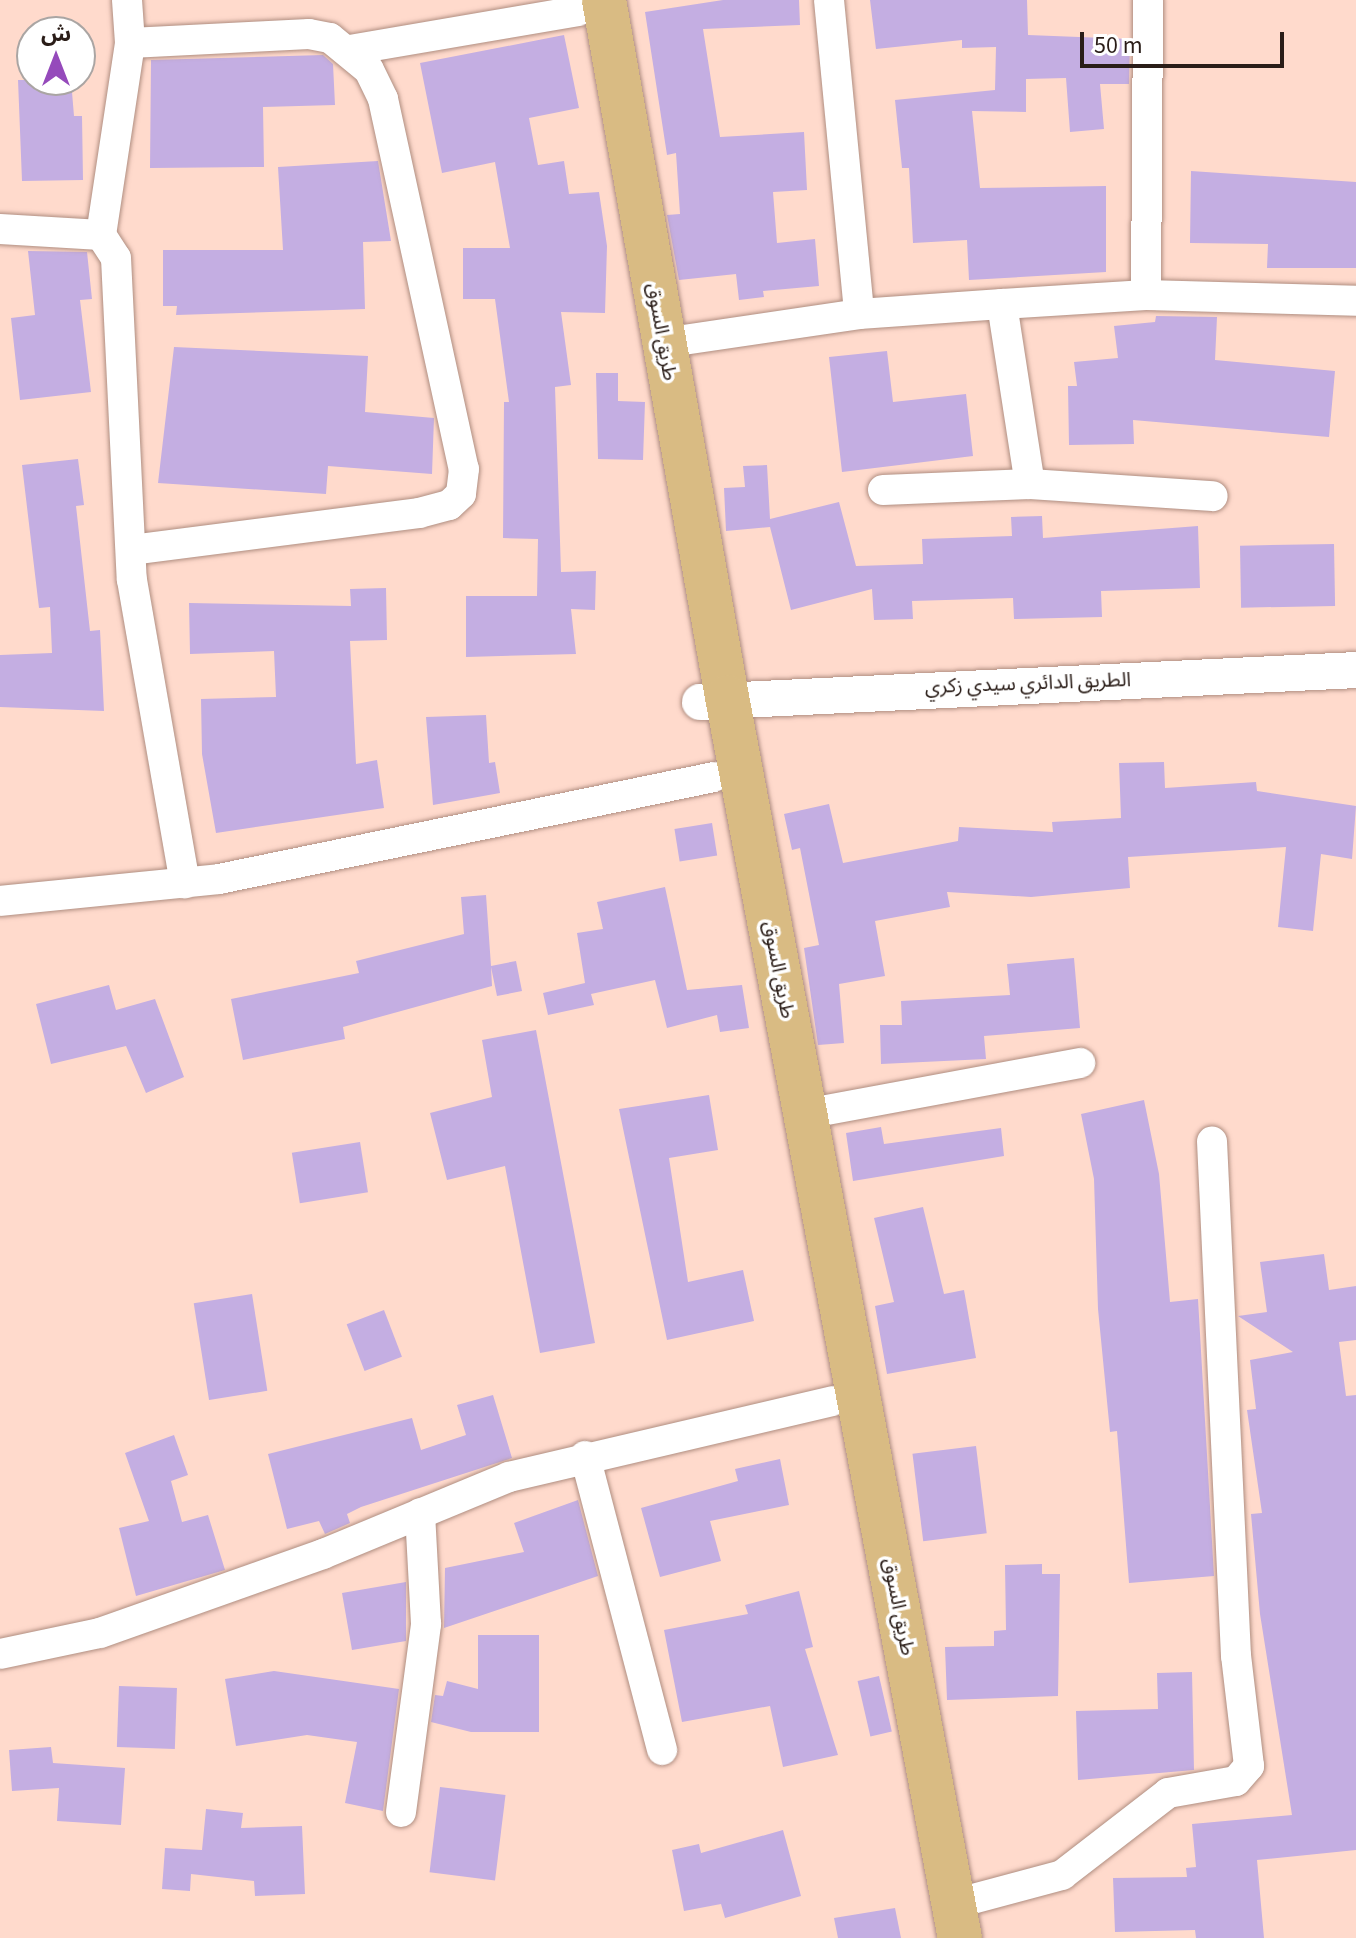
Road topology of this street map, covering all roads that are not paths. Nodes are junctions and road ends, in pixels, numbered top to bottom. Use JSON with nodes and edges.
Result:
{"nodes":[{"id":1,"x":127,"y":0,"type":"edge"},
{"id":2,"x":829,"y":0,"type":"edge"},
{"id":3,"x":1148,"y":0,"type":"edge"},
{"id":4,"x":587,"y":4,"type":"edge"},
{"id":5,"x":130,"y":43,"type":"junction"},
{"id":6,"x":350,"y":50,"type":"junction"},
{"id":7,"x":0,"y":229,"type":"edge"},
{"id":8,"x":101,"y":235,"type":"junction"},
{"id":9,"x":1146,"y":295,"type":"junction"},
{"id":10,"x":1356,"y":301,"type":"edge"},
{"id":11,"x":1002,"y":304,"type":"junction"},
{"id":12,"x":859,"y":314,"type":"junction"},
{"id":13,"x":663,"y":343,"type":"junction"},
{"id":14,"x":1030,"y":484,"type":"junction"},
{"id":15,"x":883,"y":490,"type":"dead end"},
{"id":16,"x":1213,"y":496,"type":"dead end"},
{"id":17,"x":131,"y":550,"type":"junction"},
{"id":18,"x":1356,"y":670,"type":"edge"},
{"id":19,"x":713,"y":699,"type":"junction"},
{"id":20,"x":714,"y":777,"type":"junction"},
{"id":21,"x":185,"y":883,"type":"junction"},
{"id":22,"x":0,"y":901,"type":"edge"},
{"id":23,"x":1080,"y":1063,"type":"dead end"},
{"id":24,"x":805,"y":1114,"type":"junction"},
{"id":25,"x":1212,"y":1142,"type":"dead end"},
{"id":26,"x":832,"y":1401,"type":"junction"},
{"id":27,"x":585,"y":1456,"type":"junction"},
{"id":28,"x":420,"y":1513,"type":"junction"},
{"id":29,"x":0,"y":1654,"type":"edge"},
{"id":30,"x":662,"y":1750,"type":"dead end"},
{"id":31,"x":401,"y":1812,"type":"dead end"},
{"id":32,"x":948,"y":1927,"type":"edge"}],
"edges":[{"from":1,"to":5,"type":"street"},
{"from":2,"to":12,"type":"street"},
{"from":3,"to":9,"type":"street"},
{"from":4,"to":6,"type":"street"},
{"from":4,"to":13,"type":"main road","name":"طريق السوق"},
{"from":4,"to":19,"type":"main road","name":"طريق السوق"},
{"from":5,"to":6,"type":"street"},
{"from":5,"to":8,"type":"street"},
{"from":6,"to":17,"type":"street"},
{"from":7,"to":8,"type":"street"},
{"from":8,"to":17,"type":"street"},
{"from":9,"to":10,"type":"street"},
{"from":9,"to":11,"type":"street"},
{"from":11,"to":12,"type":"street"},
{"from":11,"to":14,"type":"street"},
{"from":12,"to":13,"type":"street"},
{"from":13,"to":19,"type":"main road","name":"طريق السوق"},
{"from":14,"to":15,"type":"street"},
{"from":14,"to":16,"type":"street"},
{"from":17,"to":21,"type":"street"},
{"from":18,"to":19,"type":"street","name":"الطريق الدائري سيدي زكري"},
{"from":19,"to":20,"type":"main road","name":"طريق السوق"},
{"from":19,"to":24,"type":"main road","name":"طريق السوق"},
{"from":20,"to":21,"type":"street"},
{"from":20,"to":26,"type":"main road","name":"طريق السوق"},
{"from":21,"to":22,"type":"street"},
{"from":23,"to":24,"type":"street"},
{"from":24,"to":32,"type":"main road","name":"طريق السوق"},
{"from":25,"to":32,"type":"street"},
{"from":26,"to":27,"type":"street"},
{"from":26,"to":32,"type":"main road","name":"طريق السوق"},
{"from":27,"to":28,"type":"street"},
{"from":27,"to":30,"type":"street"},
{"from":28,"to":29,"type":"street"},
{"from":28,"to":31,"type":"street"}]}
